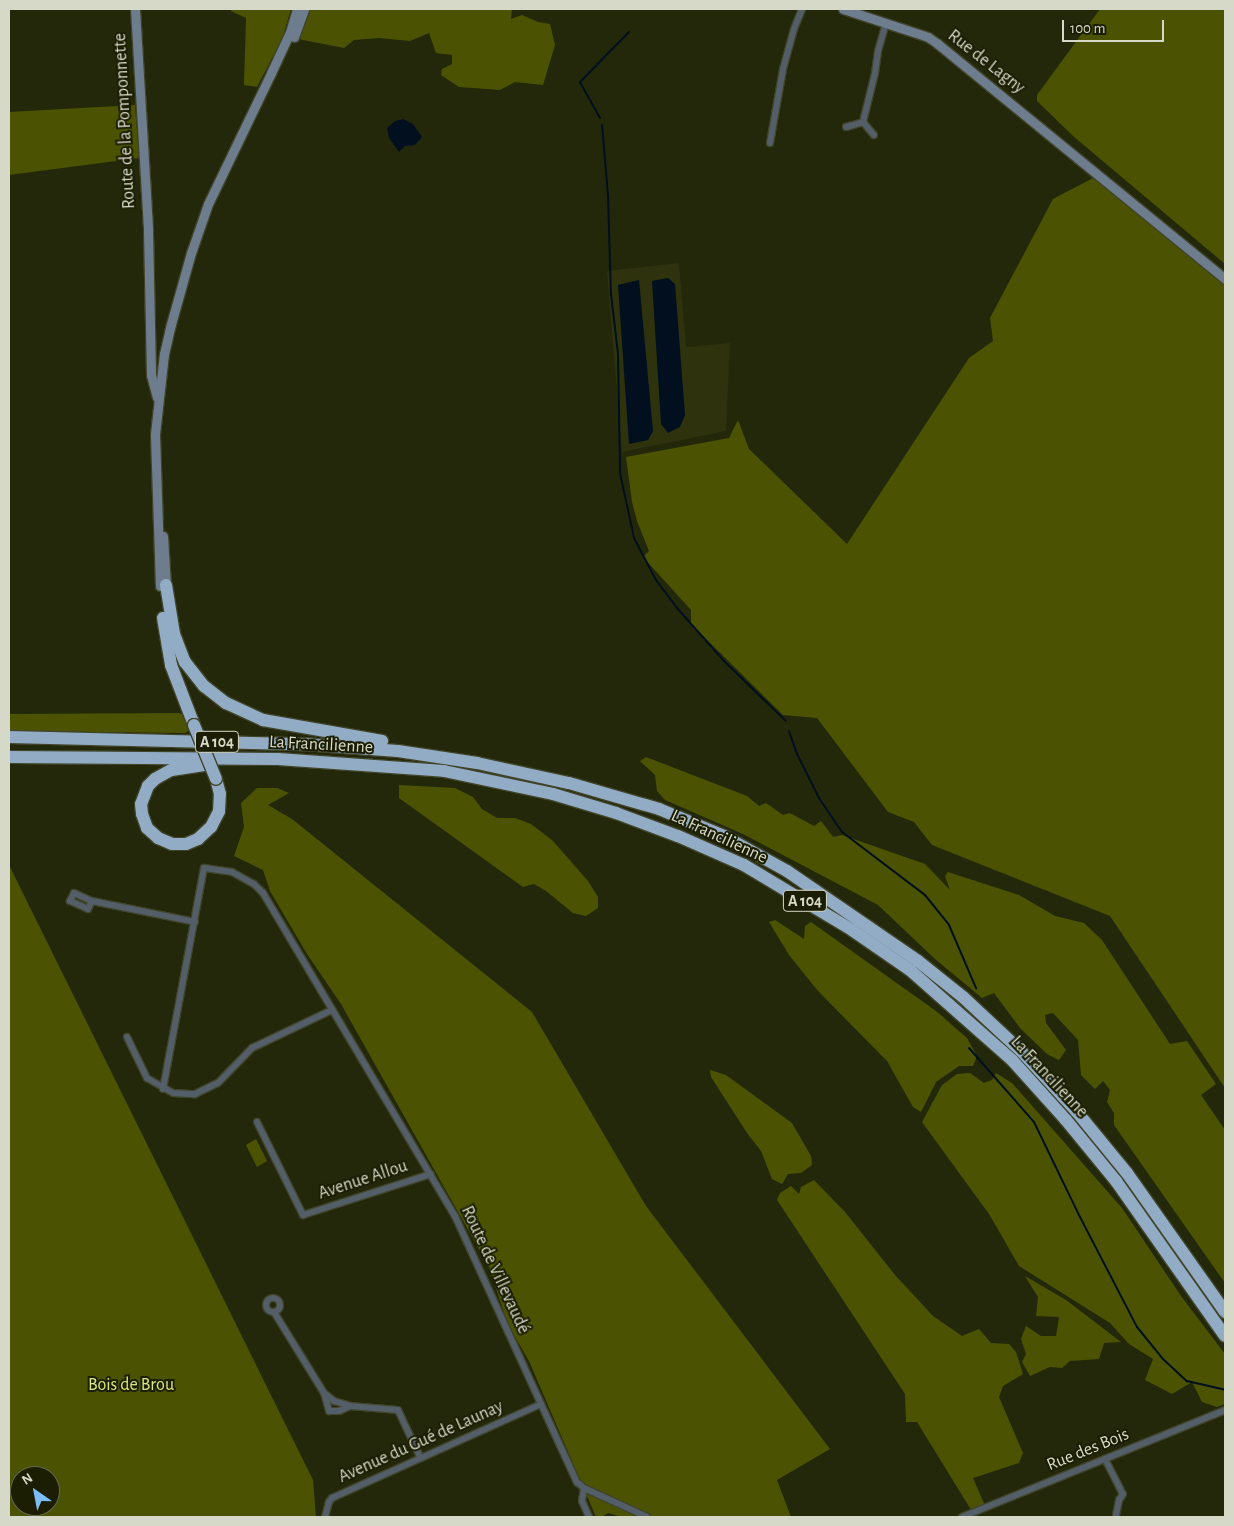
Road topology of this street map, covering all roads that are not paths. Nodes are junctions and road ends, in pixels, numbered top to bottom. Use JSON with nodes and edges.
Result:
{"nodes":[{"id":1,"x":135,"y":9,"type":"edge"},
{"id":2,"x":297,"y":9,"type":"edge"},
{"id":3,"x":304,"y":9,"type":"edge"},
{"id":4,"x":802,"y":9,"type":"edge"},
{"id":5,"x":843,"y":9,"type":"edge"},
{"id":6,"x":886,"y":23,"type":"junction"},
{"id":7,"x":271,"y":74,"type":"junction"},
{"id":8,"x":863,"y":122,"type":"junction"},
{"id":9,"x":846,"y":127,"type":"dead end"},
{"id":10,"x":874,"y":135,"type":"dead end"},
{"id":11,"x":770,"y":143,"type":"dead end"},
{"id":12,"x":1225,"y":279,"type":"edge"},
{"id":13,"x":171,"y":324,"type":"junction"},
{"id":14,"x":158,"y":397,"type":"junction"},
{"id":15,"x":163,"y":585,"type":"junction"},
{"id":16,"x":9,"y":737,"type":"edge"},
{"id":17,"x":424,"y":754,"type":"junction"},
{"id":18,"x":9,"y":756,"type":"edge"},
{"id":19,"x":219,"y":757,"type":"junction"},
{"id":20,"x":92,"y":901,"type":"dead end"},
{"id":21,"x":196,"y":922,"type":"junction"},
{"id":22,"x":332,"y":1010,"type":"junction"},
{"id":23,"x":127,"y":1037,"type":"dead end"},
{"id":24,"x":163,"y":1089,"type":"junction"},
{"id":25,"x":257,"y":1122,"type":"dead end"},
{"id":26,"x":431,"y":1174,"type":"junction"},
{"id":27,"x":274,"y":1312,"type":"dead end"},
{"id":28,"x":1225,"y":1312,"type":"edge"},
{"id":29,"x":1225,"y":1336,"type":"edge"},
{"id":30,"x":324,"y":1393,"type":"junction"},
{"id":31,"x":541,"y":1404,"type":"junction"},
{"id":32,"x":350,"y":1406,"type":"junction"},
{"id":33,"x":1225,"y":1410,"type":"edge"},
{"id":34,"x":420,"y":1457,"type":"junction"},
{"id":35,"x":1105,"y":1459,"type":"junction"},
{"id":36,"x":584,"y":1488,"type":"junction"},
{"id":37,"x":1116,"y":1516,"type":"edge"},
{"id":38,"x":326,"y":1517,"type":"edge"},
{"id":39,"x":589,"y":1517,"type":"edge"},
{"id":40,"x":647,"y":1517,"type":"edge"},
{"id":41,"x":962,"y":1517,"type":"edge"}],
"edges":[{"from":1,"to":14,"type":"main road","name":"Route de la Pomponnette"},
{"from":2,"to":7,"type":"main road"},
{"from":3,"to":7,"type":"main road"},
{"from":4,"to":11,"type":"street"},
{"from":5,"to":6,"type":"main road","name":"Rue de Lagny"},
{"from":6,"to":8,"type":"street"},
{"from":6,"to":12,"type":"main road","name":"Rue de Lagny"},
{"from":7,"to":13,"type":"main road"},
{"from":8,"to":9,"type":"street"},
{"from":8,"to":10,"type":"street"},
{"from":13,"to":14,"type":"main road"},
{"from":13,"to":15,"type":"main road"},
{"from":14,"to":15,"type":"main road"},
{"from":15,"to":17,"type":"highway"},
{"from":15,"to":19,"type":"highway","bridge":true},
{"from":16,"to":17,"type":"highway","name":"La Francilienne","number":"A 104"},
{"from":17,"to":28,"type":"highway","name":"La Francilienne","number":"A 104"},
{"from":18,"to":19,"type":"highway","name":"La Francilienne","number":"A 104"},
{"from":19,"to":29,"type":"highway","name":"La Francilienne","number":"A 104"},
{"from":20,"to":21,"type":"street"},
{"from":21,"to":22,"type":"street","name":"Route de Villevaudé"},
{"from":21,"to":24,"type":"street"},
{"from":22,"to":24,"type":"street"},
{"from":22,"to":26,"type":"street","name":"Route de Villevaudé"},
{"from":23,"to":24,"type":"street"},
{"from":25,"to":26,"type":"street","name":"Avenue Allou"},
{"from":26,"to":31,"type":"street","name":"Route de Villevaudé"},
{"from":27,"to":30,"type":"street"},
{"from":30,"to":32,"type":"street"},
{"from":30,"to":32,"type":"street"},
{"from":31,"to":34,"type":"street","name":"Avenue du Gué de Launay"},
{"from":31,"to":36,"type":"street","name":"Route de Villevaudé"},
{"from":32,"to":34,"type":"street"},
{"from":33,"to":35,"type":"street","name":"Rue des Bois"},
{"from":34,"to":38,"type":"street","name":"Avenue du Gué de Launay"},
{"from":35,"to":37,"type":"street"},
{"from":35,"to":41,"type":"street","name":"Rue des Bois"},
{"from":36,"to":39,"type":"street"},
{"from":36,"to":40,"type":"street","name":"Route de Villevaudé"}]}
